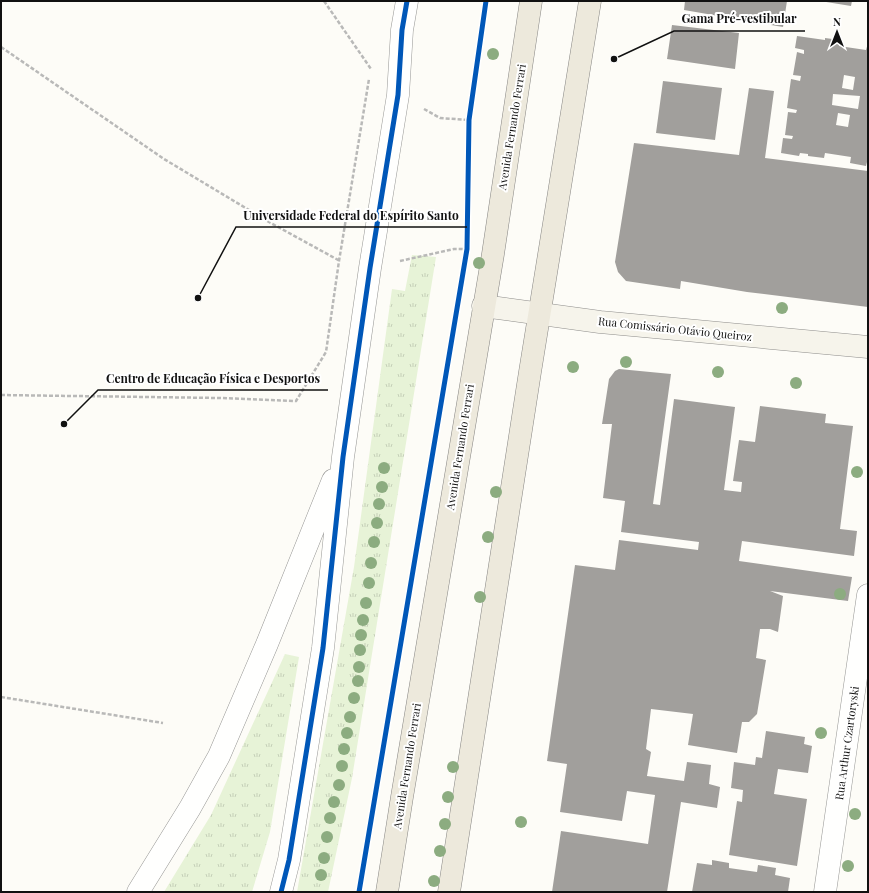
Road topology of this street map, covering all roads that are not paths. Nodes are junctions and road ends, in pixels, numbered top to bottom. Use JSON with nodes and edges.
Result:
{"nodes":[{"id":1,"x":407,"y":1,"type":"edge"},
{"id":2,"x":531,"y":1,"type":"edge"},
{"id":3,"x":590,"y":1,"type":"edge"},
{"id":4,"x":483,"y":306,"type":"junction"},
{"id":5,"x":540,"y":315,"type":"junction"},
{"id":6,"x":868,"y":347,"type":"edge"},
{"id":7,"x":343,"y":457,"type":"junction"},
{"id":8,"x":868,"y":595,"type":"edge"},
{"id":9,"x":138,"y":892,"type":"edge"},
{"id":10,"x":281,"y":892,"type":"edge"},
{"id":11,"x":387,"y":892,"type":"edge"},
{"id":12,"x":449,"y":892,"type":"edge"},
{"id":13,"x":825,"y":892,"type":"edge"}],
"edges":[{"from":1,"to":7,"type":"street"},
{"from":2,"to":4,"type":"main road","name":"Avenida Fernando Ferrari"},
{"from":3,"to":5,"type":"main road"},
{"from":4,"to":5,"type":"street","name":"Rua Comissário Otávio Queiroz"},
{"from":4,"to":11,"type":"main road","name":"Avenida Fernando Ferrari"},
{"from":5,"to":6,"type":"street","name":"Rua Comissário Otávio Queiroz"},
{"from":5,"to":12,"type":"main road"},
{"from":7,"to":9,"type":"street"},
{"from":7,"to":10,"type":"street"},
{"from":8,"to":13,"type":"street","name":"Rua Arthur Czartoryski"}]}
